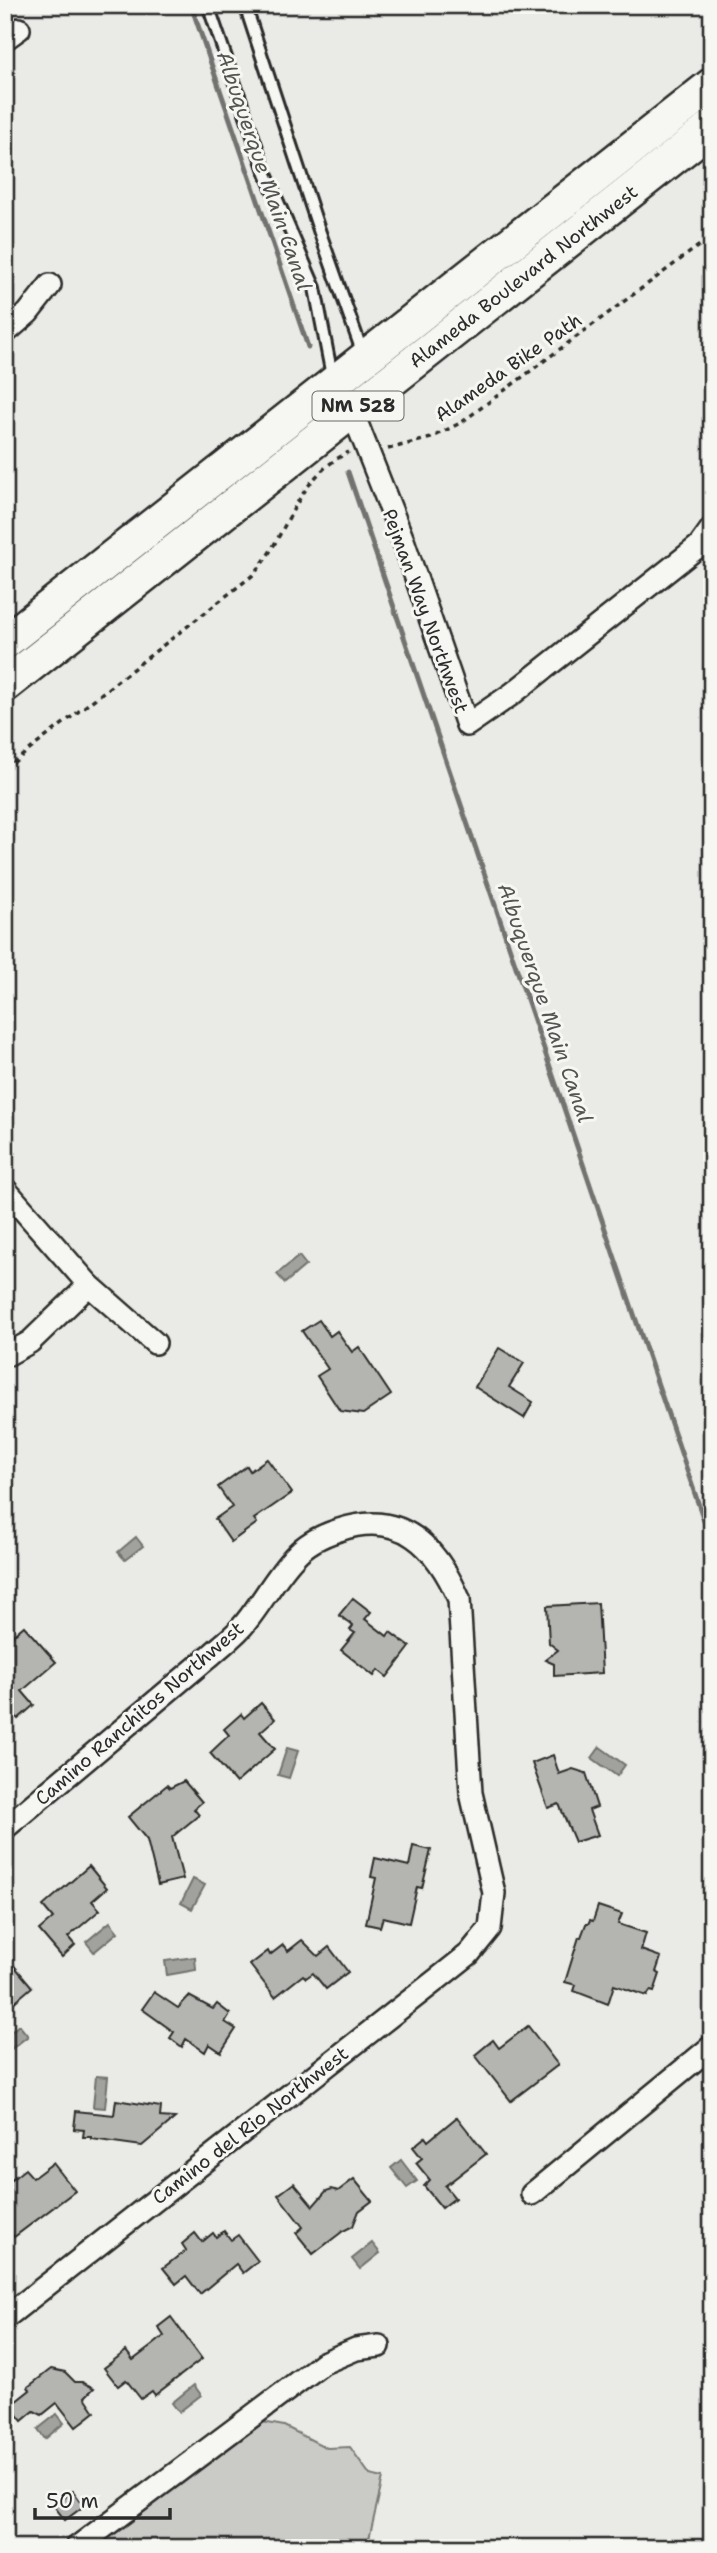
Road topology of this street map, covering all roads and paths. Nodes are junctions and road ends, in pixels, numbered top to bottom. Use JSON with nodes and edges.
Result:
{"nodes":[{"id":1,"x":208,"y":5,"type":"edge"},
{"id":2,"x":245,"y":5,"type":"edge"},
{"id":3,"x":712,"y":85,"type":"edge"},
{"id":4,"x":712,"y":127,"type":"edge"},
{"id":5,"x":712,"y":236,"type":"edge"},
{"id":6,"x":50,"y":285,"type":"dead end"},
{"id":7,"x":5,"y":333,"type":"edge"},
{"id":8,"x":365,"y":358,"type":"junction"},
{"id":9,"x":334,"y":383,"type":"junction"},
{"id":10,"x":352,"y":411,"type":"junction"},
{"id":11,"x":367,"y":451,"type":"junction"},
{"id":12,"x":186,"y":521,"type":"junction"},
{"id":13,"x":712,"y":528,"type":"edge"},
{"id":14,"x":5,"y":642,"type":"edge"},
{"id":15,"x":5,"y":685,"type":"edge"},
{"id":16,"x":5,"y":769,"type":"edge"},
{"id":17,"x":5,"y":1189,"type":"edge"},
{"id":18,"x":89,"y":1285,"type":"junction"},
{"id":19,"x":155,"y":1343,"type":"dead end"},
{"id":20,"x":5,"y":1356,"type":"edge"},
{"id":21,"x":5,"y":1828,"type":"edge"},
{"id":22,"x":490,"y":1928,"type":"joint"},
{"id":23,"x":712,"y":2046,"type":"edge"},
{"id":24,"x":532,"y":2194,"type":"dead end"},
{"id":25,"x":5,"y":2318,"type":"edge"},
{"id":26,"x":379,"y":2346,"type":"dead end"},
{"id":27,"x":76,"y":2548,"type":"edge"}],
"edges":[{"from":1,"to":9,"type":"lane"},
{"from":2,"to":8,"type":"lane"},
{"from":3,"to":8,"type":"main road","name":"Alameda Boulevard Northwest","number":"NM 528"},
{"from":4,"to":10,"type":"main road","name":"Alameda Boulevard Northwest","number":"NM 528"},
{"from":5,"to":11,"type":"path","name":"Alameda Bike Path"},
{"from":6,"to":7,"type":"street"},
{"from":8,"to":9,"type":"main road","name":"Alameda Boulevard Northwest","number":"NM 528"},
{"from":8,"to":10,"type":"street"},
{"from":9,"to":12,"type":"main road","name":"Alameda Boulevard Northwest","number":"NM 528"},
{"from":10,"to":11,"type":"street","name":"Pejman Way Northwest"},
{"from":10,"to":12,"type":"main road","name":"Alameda Boulevard Northwest","number":"NM 528"},
{"from":11,"to":13,"type":"street","name":"Pejman Way Northwest"},
{"from":11,"to":16,"type":"path","name":"Alameda Bike Path"},
{"from":12,"to":14,"type":"main road","name":"Alameda Boulevard Northwest","number":"NM 528"},
{"from":12,"to":15,"type":"main road","name":"Alameda Boulevard Northwest","number":"NM 528"},
{"from":17,"to":18,"type":"street"},
{"from":18,"to":19,"type":"street"},
{"from":18,"to":20,"type":"street"},
{"from":21,"to":22,"type":"street","name":"Camino Ranchitos Northwest"},
{"from":22,"to":25,"type":"street","name":"Camino del Rio Northwest"},
{"from":23,"to":24,"type":"street"},
{"from":26,"to":27,"type":"street"}]}
